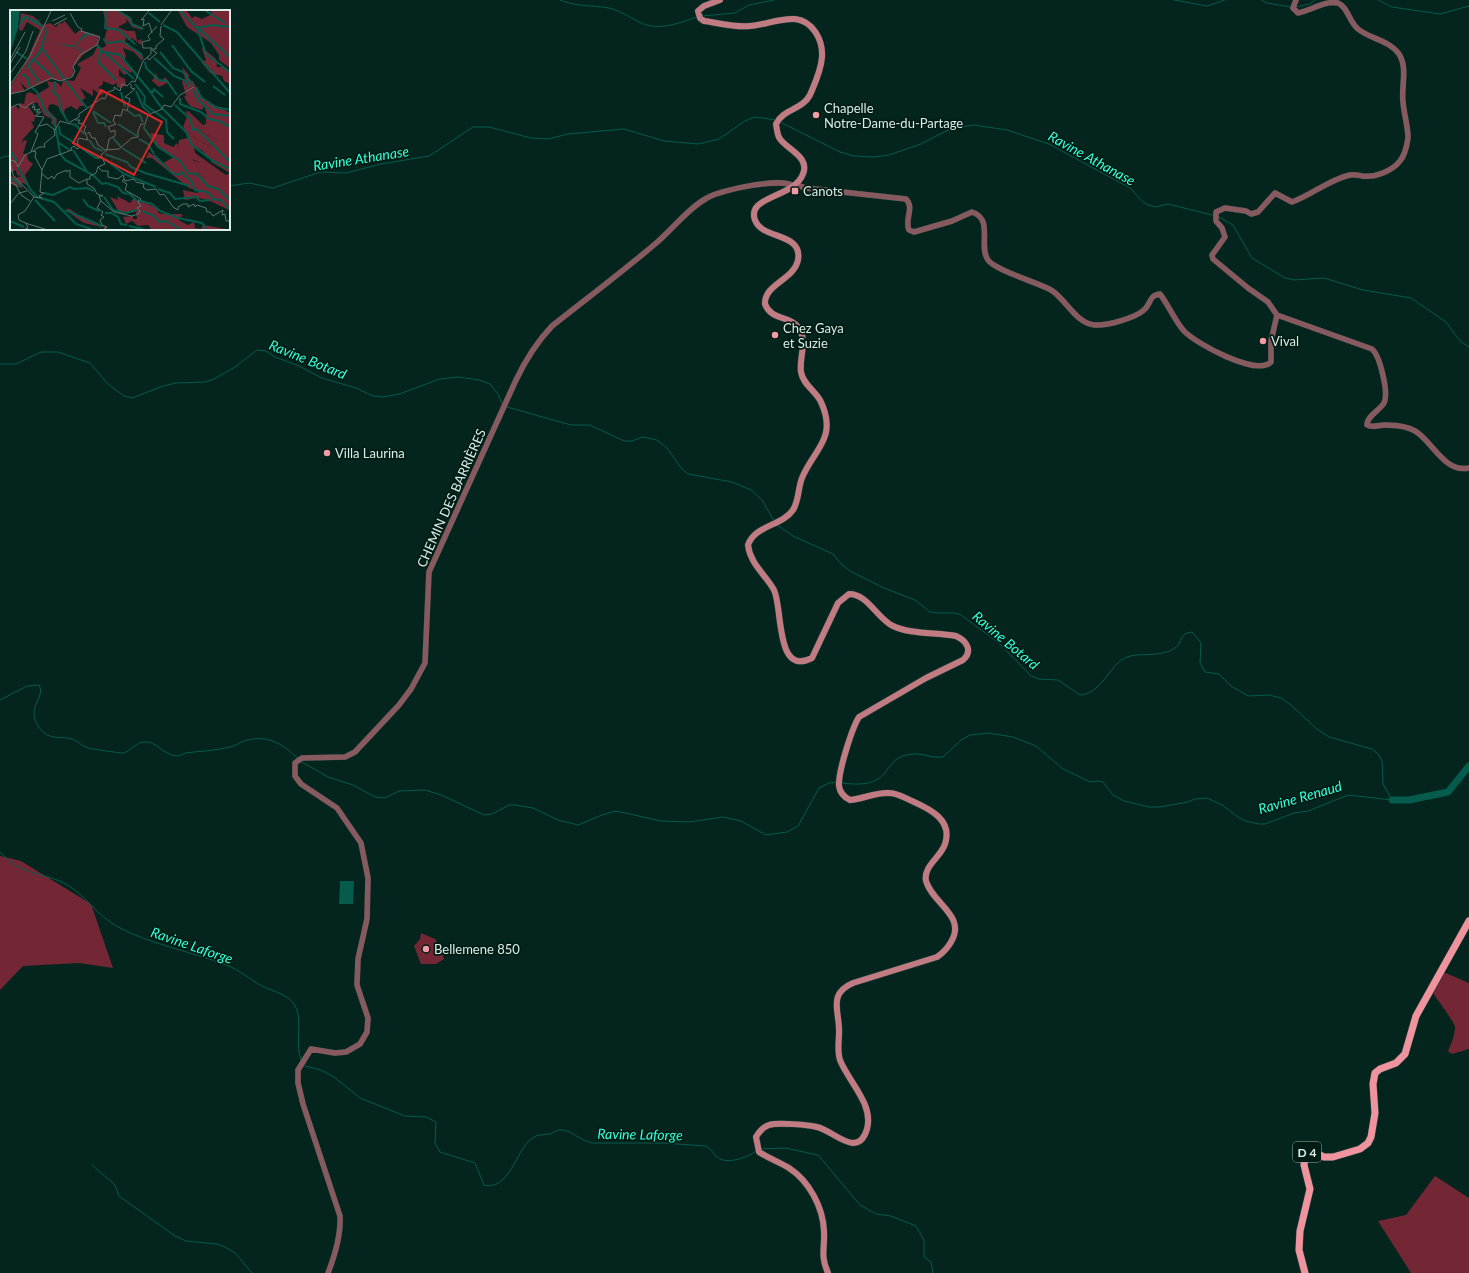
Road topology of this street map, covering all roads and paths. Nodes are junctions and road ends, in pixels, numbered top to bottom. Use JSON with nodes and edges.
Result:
{"nodes":[{"id":1,"x":720,"y":0,"type":"edge"},
{"id":2,"x":1296,"y":0,"type":"edge"},
{"id":3,"x":795,"y":186,"type":"junction"},
{"id":4,"x":1277,"y":315,"type":"junction"},
{"id":5,"x":1469,"y":468,"type":"edge"},
{"id":6,"x":1469,"y":921,"type":"edge"},
{"id":7,"x":328,"y":1273,"type":"edge"},
{"id":8,"x":828,"y":1273,"type":"edge"},
{"id":9,"x":1305,"y":1273,"type":"edge"}],
"edges":[{"from":1,"to":3,"type":"main road"},
{"from":2,"to":4,"type":"street"},
{"from":3,"to":4,"type":"street"},
{"from":3,"to":7,"type":"street","name":"CHEMIN DES BARRIÈRES"},
{"from":3,"to":8,"type":"main road"},
{"from":4,"to":5,"type":"street"},
{"from":6,"to":9,"type":"main road","number":"D 4"}]}
